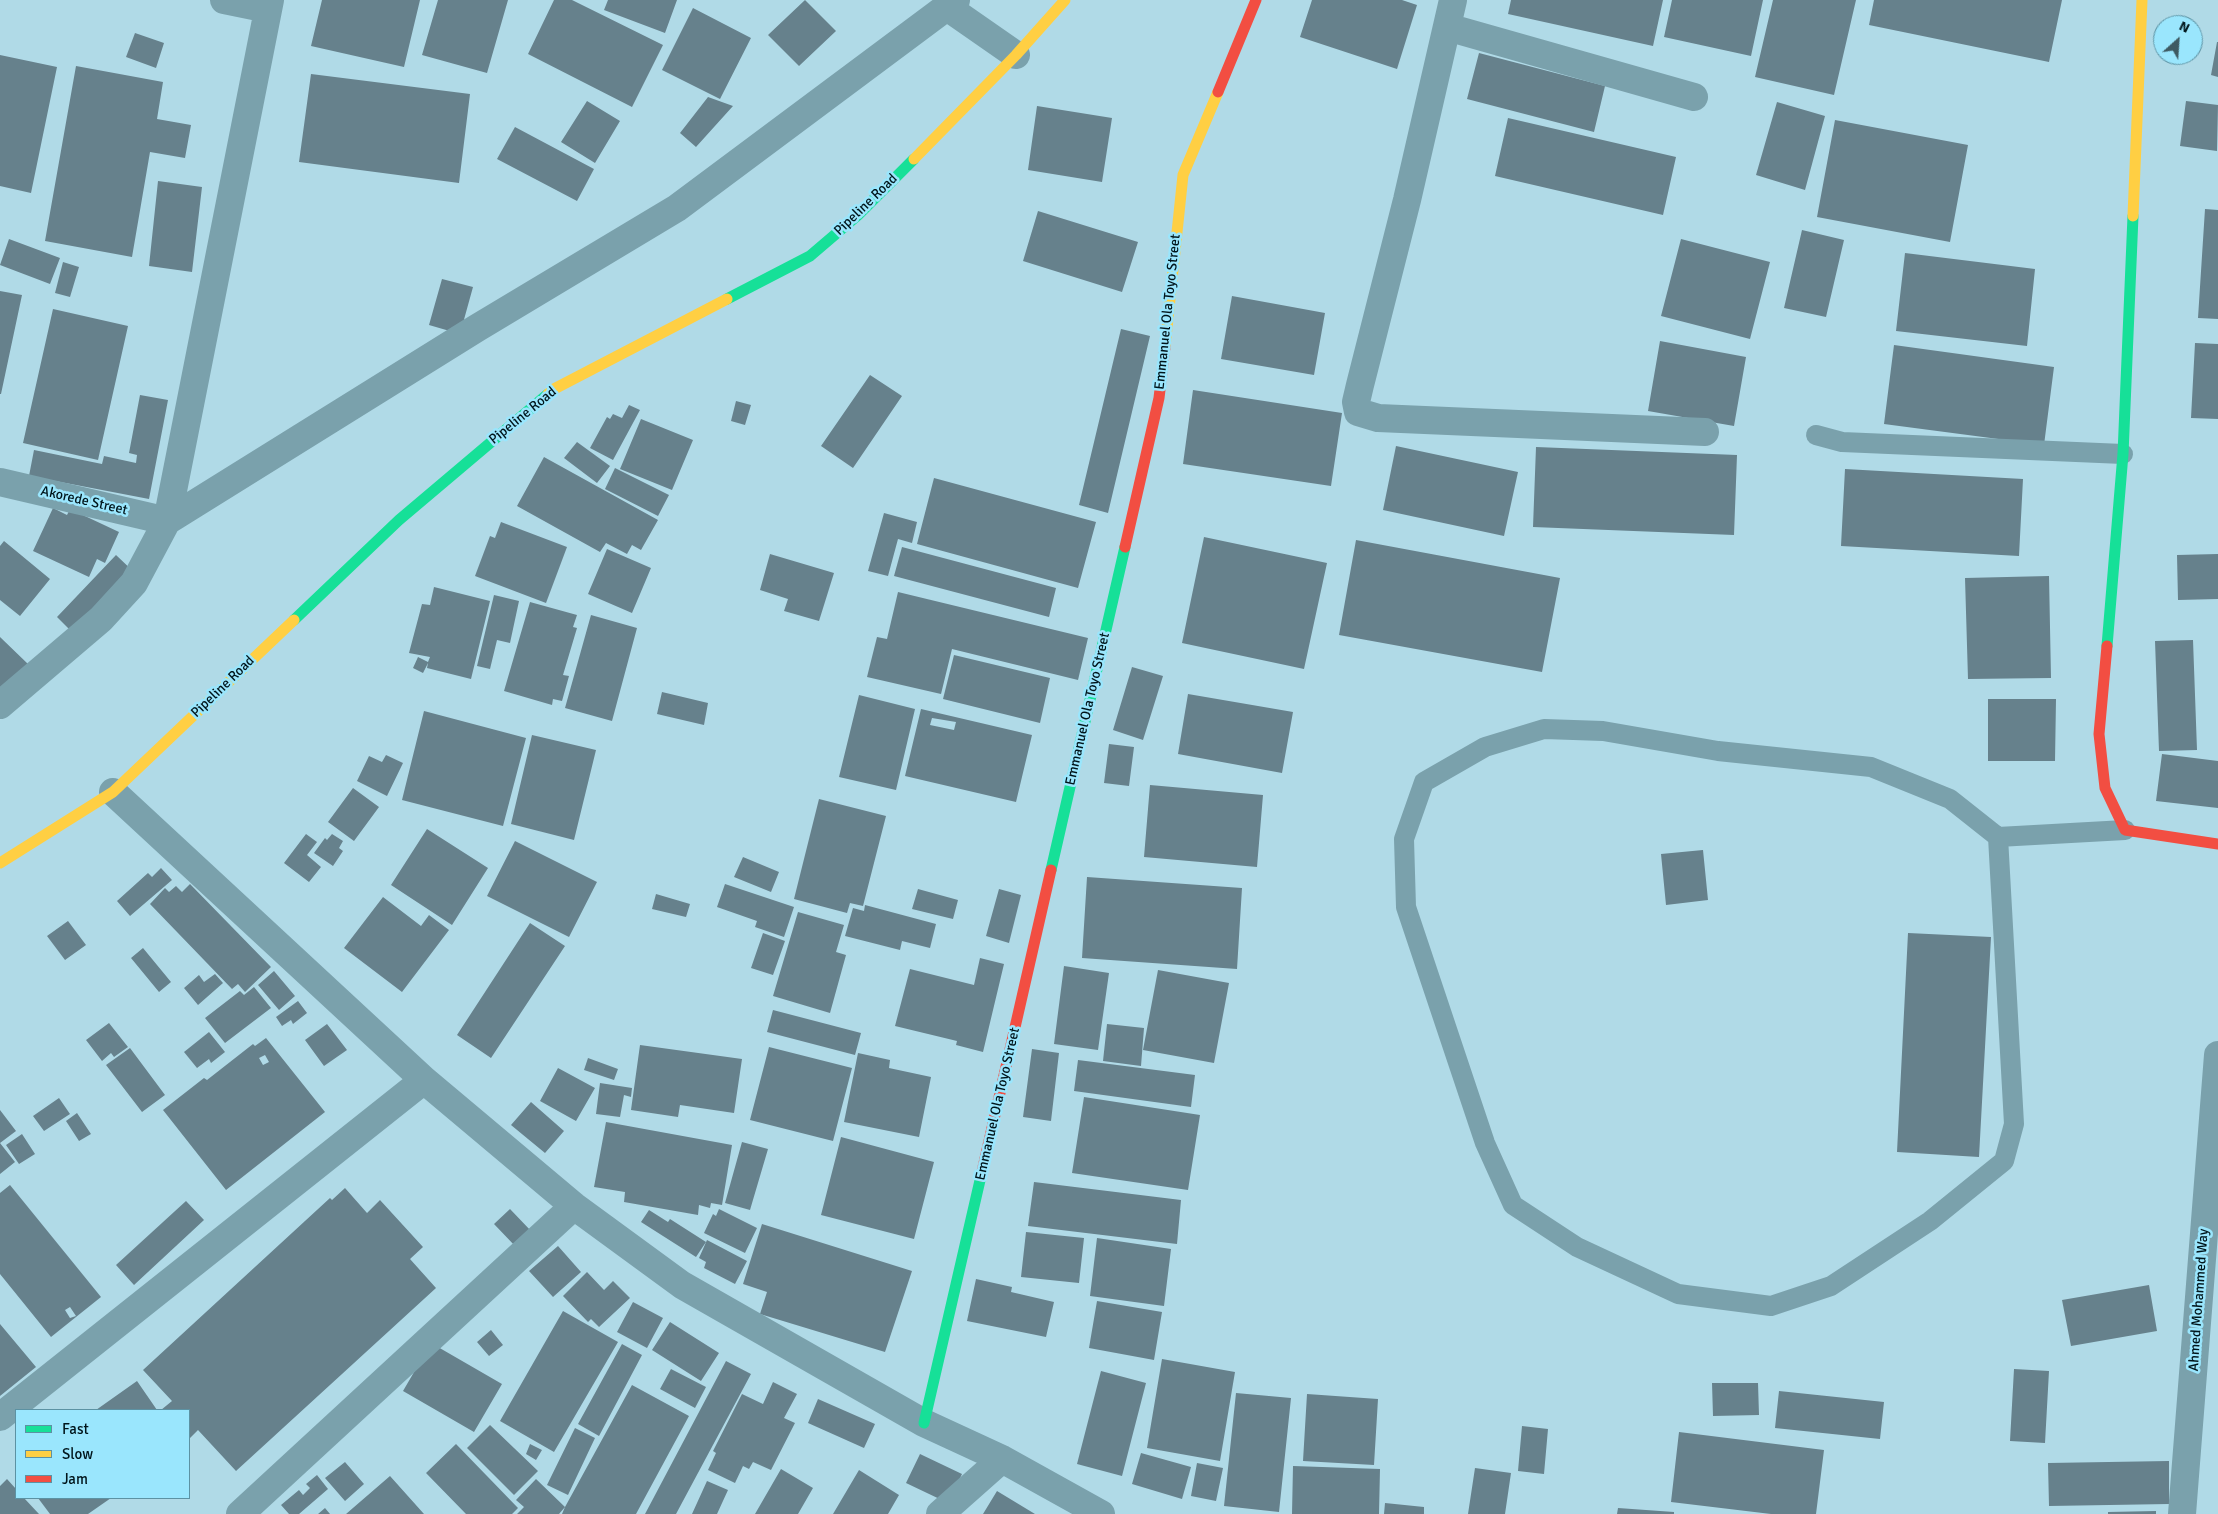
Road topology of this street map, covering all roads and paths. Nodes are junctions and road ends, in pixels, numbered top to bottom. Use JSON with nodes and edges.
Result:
{"nodes":[{"id":1,"x":224,"y":0,"type":"edge"},
{"id":2,"x":1065,"y":0,"type":"edge"},
{"id":3,"x":1256,"y":0,"type":"edge"},
{"id":4,"x":1453,"y":0,"type":"edge"},
{"id":5,"x":2142,"y":0,"type":"edge"},
{"id":6,"x":952,"y":4,"type":"edge"},
{"id":7,"x":269,"y":5,"type":"edge"},
{"id":8,"x":1447,"y":28,"type":"junction"},
{"id":9,"x":1016,"y":55,"type":"junction"},
{"id":10,"x":1694,"y":97,"type":"dead end"},
{"id":11,"x":1706,"y":432,"type":"dead end"},
{"id":12,"x":1816,"y":435,"type":"dead end"},
{"id":13,"x":2122,"y":454,"type":"junction"},
{"id":14,"x":0,"y":482,"type":"edge"},
{"id":15,"x":167,"y":521,"type":"junction"},
{"id":16,"x":0,"y":705,"type":"edge"},
{"id":17,"x":113,"y":792,"type":"junction"},
{"id":18,"x":2125,"y":830,"type":"junction"},
{"id":19,"x":1998,"y":837,"type":"junction"},
{"id":20,"x":2218,"y":844,"type":"edge"},
{"id":21,"x":0,"y":863,"type":"edge"},
{"id":22,"x":2218,"y":1055,"type":"edge"},
{"id":23,"x":424,"y":1080,"type":"junction"},
{"id":24,"x":574,"y":1206,"type":"junction"},
{"id":25,"x":0,"y":1417,"type":"edge"},
{"id":26,"x":924,"y":1423,"type":"junction"},
{"id":27,"x":1002,"y":1459,"type":"junction"},
{"id":28,"x":240,"y":1514,"type":"edge"},
{"id":29,"x":940,"y":1514,"type":"edge"},
{"id":30,"x":1101,"y":1514,"type":"edge"},
{"id":31,"x":2182,"y":1514,"type":"edge"}],
"edges":[{"from":1,"to":7,"type":"street"},
{"from":2,"to":9,"type":"street","name":"Pipeline Road"},
{"from":3,"to":26,"type":"street","name":"Emmanuel Ola Toyo Street"},
{"from":4,"to":8,"type":"street"},
{"from":5,"to":13,"type":"street"},
{"from":6,"to":9,"type":"street"},
{"from":6,"to":15,"type":"street"},
{"from":7,"to":15,"type":"street"},
{"from":8,"to":10,"type":"street"},
{"from":8,"to":11,"type":"street"},
{"from":9,"to":17,"type":"street","name":"Pipeline Road"},
{"from":12,"to":13,"type":"lane"},
{"from":13,"to":18,"type":"street"},
{"from":14,"to":15,"type":"street","name":"Akorede Street"},
{"from":15,"to":16,"type":"street"},
{"from":17,"to":21,"type":"street","name":"Pipeline Road"},
{"from":17,"to":23,"type":"street"},
{"from":18,"to":19,"type":"lane"},
{"from":18,"to":20,"type":"street"},
{"from":19,"to":19,"type":"lane"},
{"from":22,"to":31,"type":"street","name":"Ahmed Mohammed Way"},
{"from":23,"to":24,"type":"street"},
{"from":23,"to":25,"type":"street"},
{"from":24,"to":26,"type":"street"},
{"from":24,"to":28,"type":"street"},
{"from":26,"to":27,"type":"street"},
{"from":27,"to":29,"type":"street"},
{"from":27,"to":30,"type":"street"}]}
